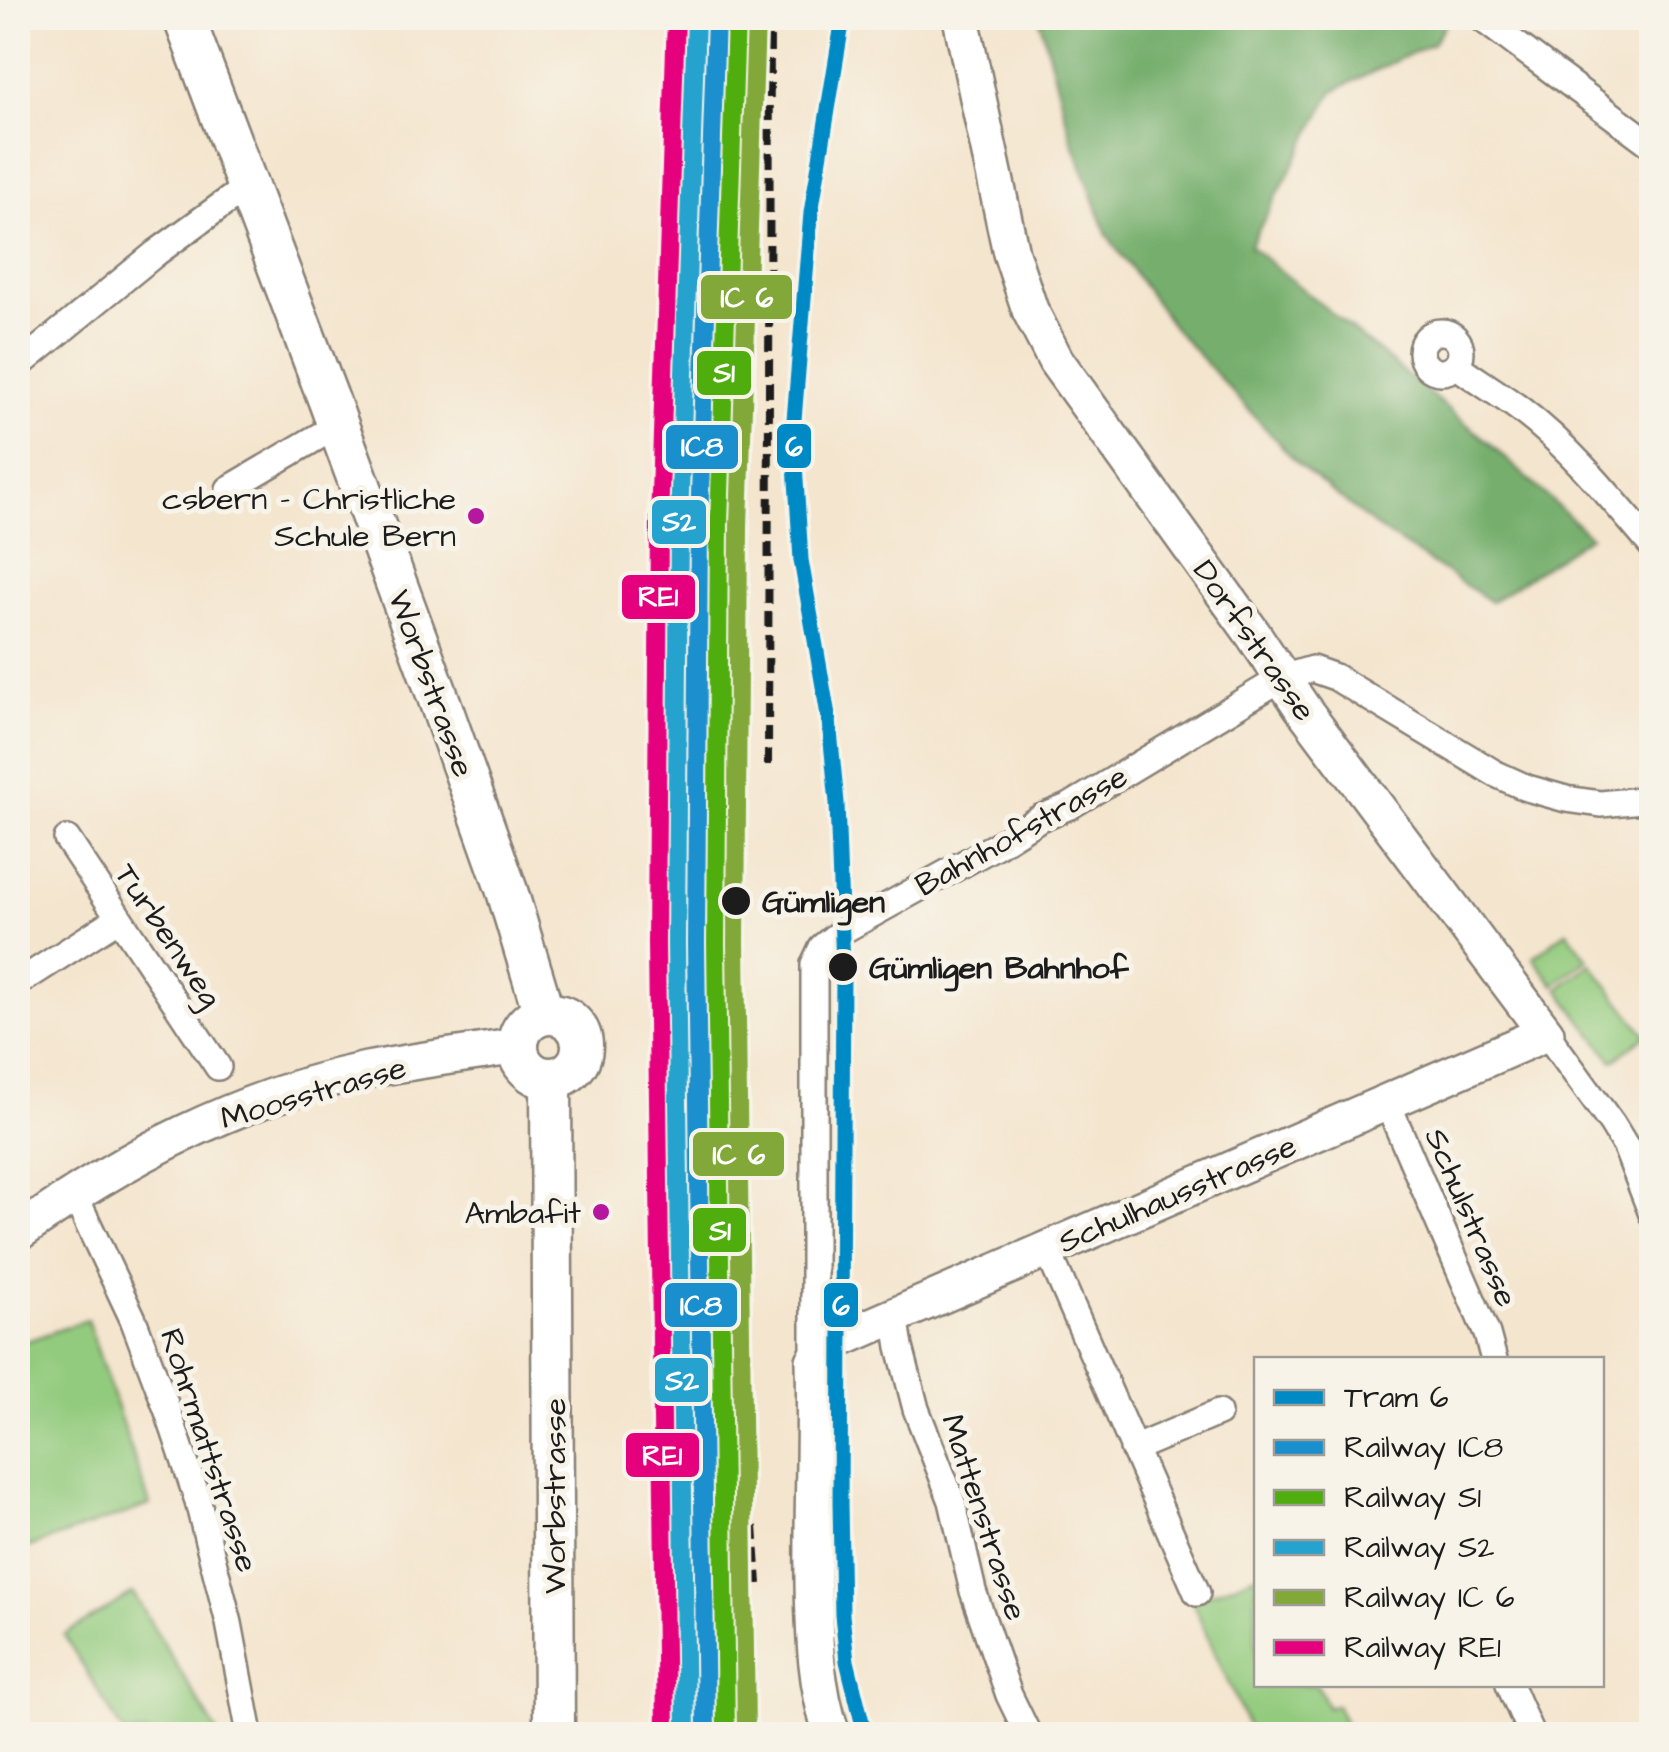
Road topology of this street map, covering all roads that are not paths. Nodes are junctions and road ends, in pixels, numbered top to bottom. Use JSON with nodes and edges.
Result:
{"nodes":[{"id":1,"x":184,"y":18,"type":"edge"},
{"id":2,"x":961,"y":18,"type":"edge"},
{"id":3,"x":1481,"y":18,"type":"edge"},
{"id":4,"x":1652,"y":145,"type":"edge"},
{"id":5,"x":248,"y":186,"type":"junction"},
{"id":6,"x":1456,"y":365,"type":"dead end"},
{"id":7,"x":18,"y":366,"type":"edge"},
{"id":8,"x":338,"y":425,"type":"junction"},
{"id":9,"x":229,"y":489,"type":"dead end"},
{"id":10,"x":1652,"y":546,"type":"edge"},
{"id":11,"x":1282,"y":678,"type":"junction"},
{"id":12,"x":1652,"y":799,"type":"edge"},
{"id":13,"x":67,"y":839,"type":"dead end"},
{"id":14,"x":119,"y":918,"type":"junction"},
{"id":15,"x":18,"y":983,"type":"edge"},
{"id":16,"x":544,"y":1014,"type":"junction"},
{"id":17,"x":1546,"y":1033,"type":"junction"},
{"id":18,"x":518,"y":1046,"type":"junction"},
{"id":19,"x":218,"y":1067,"type":"dead end"},
{"id":20,"x":551,"y":1078,"type":"junction"},
{"id":21,"x":1387,"y":1102,"type":"junction"},
{"id":22,"x":74,"y":1196,"type":"junction"},
{"id":23,"x":1652,"y":1214,"type":"edge"},
{"id":24,"x":18,"y":1232,"type":"edge"},
{"id":25,"x":1047,"y":1249,"type":"junction"},
{"id":26,"x":895,"y":1315,"type":"junction"},
{"id":27,"x":1493,"y":1357,"type":"edge"},
{"id":28,"x":814,"y":1361,"type":"junction"},
{"id":29,"x":1218,"y":1413,"type":"dead end"},
{"id":30,"x":1133,"y":1449,"type":"junction"},
{"id":31,"x":1197,"y":1594,"type":"dead end"},
{"id":32,"x":1510,"y":1687,"type":"edge"},
{"id":33,"x":250,"y":1734,"type":"edge"},
{"id":34,"x":554,"y":1734,"type":"edge"},
{"id":35,"x":832,"y":1734,"type":"edge"},
{"id":36,"x":1028,"y":1734,"type":"edge"},
{"id":37,"x":1531,"y":1734,"type":"edge"}],
"edges":[{"from":1,"to":5,"type":"main road","name":"Worbstrasse"},
{"from":2,"to":11,"type":"street","name":"Dorfstrasse"},
{"from":3,"to":4,"type":"street"},
{"from":5,"to":7,"type":"street"},
{"from":5,"to":8,"type":"main road","name":"Worbstrasse"},
{"from":6,"to":10,"type":"street"},
{"from":8,"to":9,"type":"street"},
{"from":8,"to":16,"type":"main road","name":"Worbstrasse"},
{"from":11,"to":12,"type":"street"},
{"from":11,"to":17,"type":"street","name":"Dorfstrasse"},
{"from":11,"to":28,"type":"street","name":"Bahnhofstrasse"},
{"from":13,"to":14,"type":"street","name":"Turbenweg"},
{"from":14,"to":15,"type":"street"},
{"from":14,"to":19,"type":"street","name":"Turbenweg"},
{"from":16,"to":18,"type":"main road"},
{"from":16,"to":20,"type":"main road"},
{"from":17,"to":21,"type":"street","name":"Schulhausstrasse"},
{"from":17,"to":23,"type":"street","name":"Dorfstrasse"},
{"from":18,"to":20,"type":"main road"},
{"from":18,"to":22,"type":"street","name":"Moosstrasse"},
{"from":20,"to":34,"type":"main road","name":"Worbstrasse"},
{"from":21,"to":25,"type":"street","name":"Schulhausstrasse"},
{"from":21,"to":27,"type":"street","name":"Schulstrasse"},
{"from":22,"to":24,"type":"street","name":"Moosstrasse"},
{"from":22,"to":33,"type":"street","name":"Rohrmattstrasse"},
{"from":25,"to":26,"type":"street","name":"Schulhausstrasse"},
{"from":25,"to":30,"type":"street"},
{"from":26,"to":28,"type":"street","name":"Schulhausstrasse"},
{"from":26,"to":36,"type":"street","name":"Mattenstrasse"},
{"from":28,"to":35,"type":"street","name":"Bahnhofstrasse"},
{"from":29,"to":30,"type":"street"},
{"from":30,"to":31,"type":"street"},
{"from":32,"to":37,"type":"street"}]}
